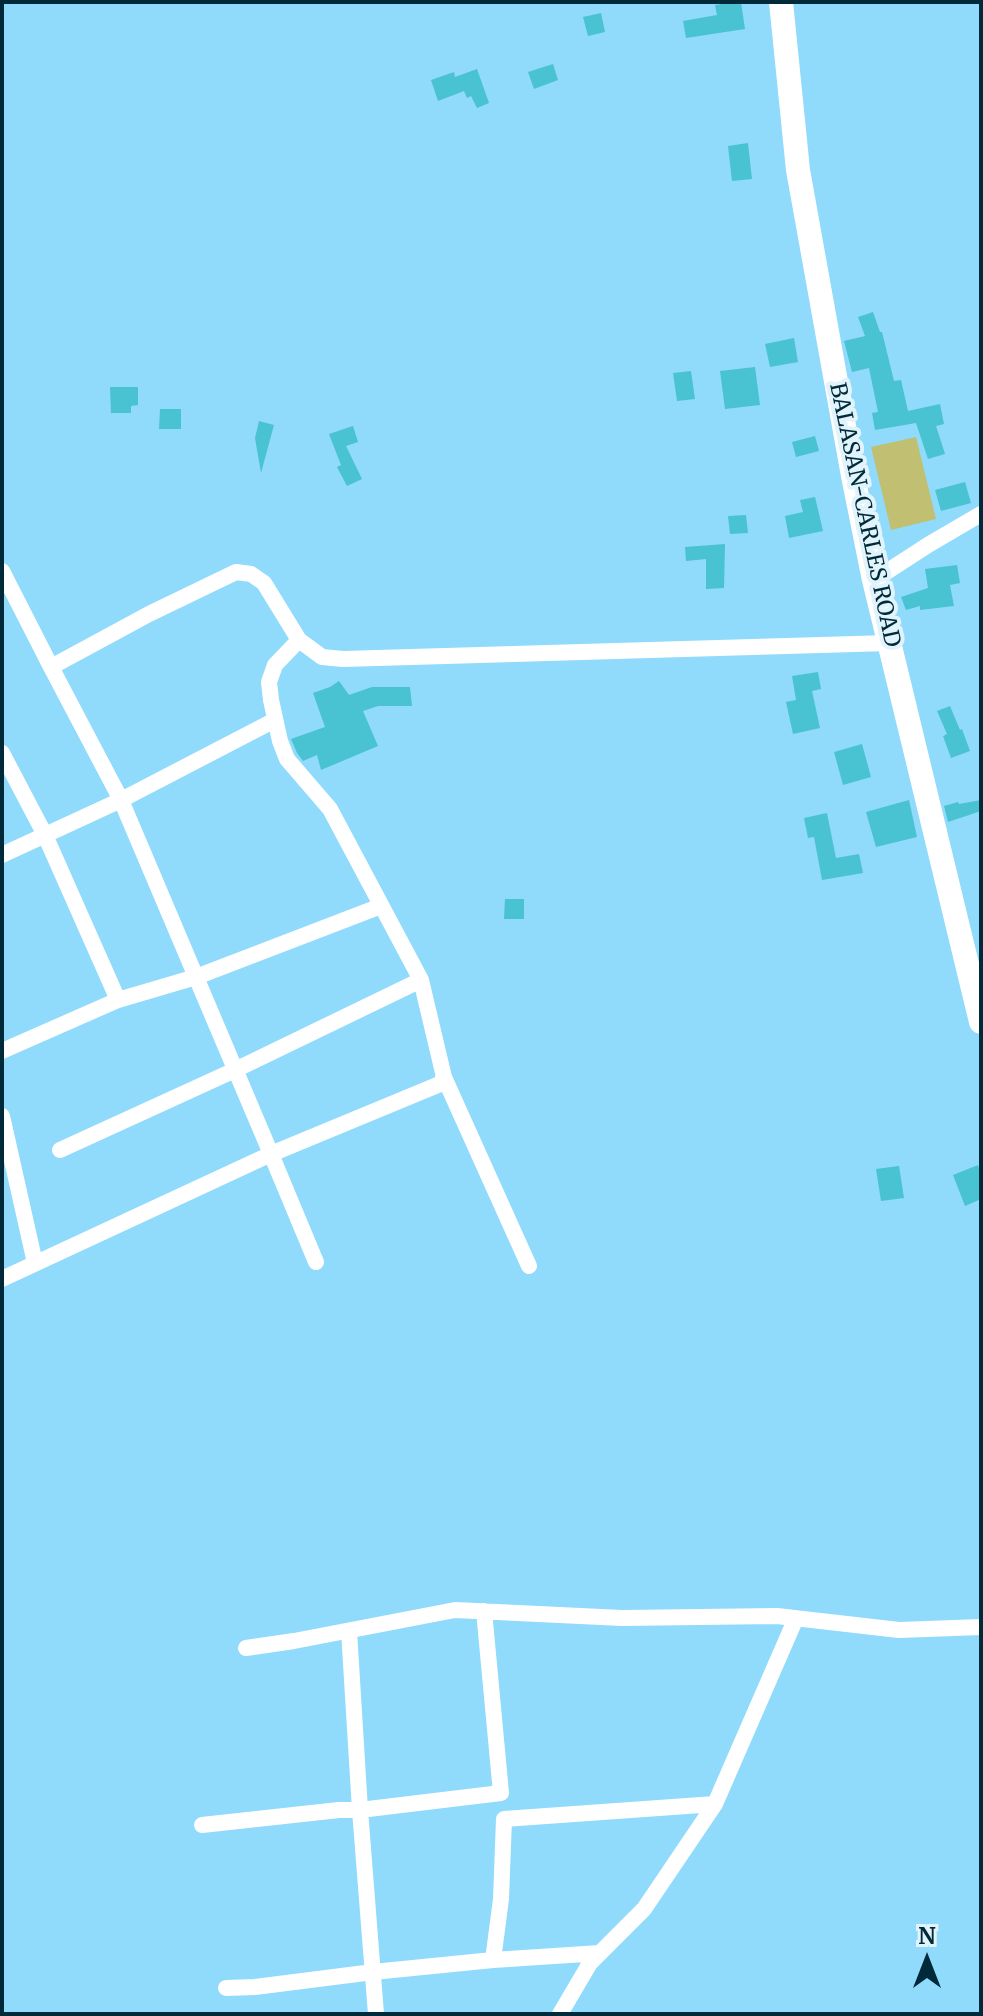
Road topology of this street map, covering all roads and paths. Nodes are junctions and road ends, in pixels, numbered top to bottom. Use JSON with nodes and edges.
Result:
{"nodes":[{"id":1,"x":781,"y":2,"type":"edge"},
{"id":2,"x":981,"y":514,"type":"edge"},
{"id":3,"x":2,"y":571,"type":"edge"},
{"id":4,"x":874,"y":580,"type":"junction"},
{"id":5,"x":9,"y":599,"type":"edge"},
{"id":6,"x":299,"y":640,"type":"junction"},
{"id":7,"x":889,"y":643,"type":"junction"},
{"id":8,"x":51,"y":667,"type":"junction"},
{"id":9,"x":275,"y":720,"type":"junction"},
{"id":10,"x":2,"y":753,"type":"edge"},
{"id":11,"x":121,"y":800,"type":"junction"},
{"id":12,"x":45,"y":835,"type":"junction"},
{"id":13,"x":2,"y":855,"type":"edge"},
{"id":14,"x":381,"y":906,"type":"junction"},
{"id":15,"x":196,"y":977,"type":"junction"},
{"id":16,"x":421,"y":980,"type":"junction"},
{"id":17,"x":118,"y":1000,"type":"junction"},
{"id":18,"x":981,"y":1022,"type":"edge"},
{"id":19,"x":2,"y":1051,"type":"edge"},
{"id":20,"x":235,"y":1070,"type":"junction"},
{"id":21,"x":444,"y":1077,"type":"junction"},
{"id":22,"x":2,"y":1116,"type":"edge"},
{"id":23,"x":60,"y":1150,"type":"dead end"},
{"id":24,"x":271,"y":1154,"type":"junction"},
{"id":25,"x":316,"y":1262,"type":"dead end"},
{"id":26,"x":35,"y":1263,"type":"junction"},
{"id":27,"x":529,"y":1266,"type":"dead end"},
{"id":28,"x":2,"y":1279,"type":"edge"},
{"id":29,"x":484,"y":1611,"type":"junction"},
{"id":30,"x":796,"y":1618,"type":"junction"},
{"id":31,"x":981,"y":1627,"type":"edge"},
{"id":32,"x":349,"y":1631,"type":"junction"},
{"id":33,"x":246,"y":1648,"type":"dead end"},
{"id":34,"x":501,"y":1793,"type":"junction"},
{"id":35,"x":715,"y":1804,"type":"junction"},
{"id":36,"x":360,"y":1810,"type":"junction"},
{"id":37,"x":504,"y":1819,"type":"junction"},
{"id":38,"x":202,"y":1825,"type":"dead end"},
{"id":39,"x":600,"y":1953,"type":"junction"},
{"id":40,"x":493,"y":1960,"type":"junction"},
{"id":41,"x":373,"y":1972,"type":"junction"},
{"id":42,"x":226,"y":1988,"type":"dead end"},
{"id":43,"x":376,"y":2014,"type":"edge"},
{"id":44,"x":560,"y":2014,"type":"edge"}],
"edges":[{"from":1,"to":4,"type":"main road","name":"BALASAN-CARLES ROAD"},
{"from":2,"to":4,"type":"street"},
{"from":3,"to":5,"type":"street"},
{"from":4,"to":7,"type":"main road","name":"BALASAN-CARLES ROAD"},
{"from":5,"to":8,"type":"street"},
{"from":6,"to":7,"type":"street"},
{"from":6,"to":8,"type":"street"},
{"from":6,"to":9,"type":"street"},
{"from":7,"to":18,"type":"main road","name":"BALASAN-CARLES ROAD"},
{"from":8,"to":11,"type":"street"},
{"from":9,"to":11,"type":"street"},
{"from":9,"to":14,"type":"street"},
{"from":10,"to":12,"type":"street"},
{"from":11,"to":12,"type":"street"},
{"from":11,"to":15,"type":"street"},
{"from":12,"to":13,"type":"street"},
{"from":12,"to":17,"type":"street"},
{"from":14,"to":15,"type":"street"},
{"from":14,"to":16,"type":"street"},
{"from":15,"to":17,"type":"street"},
{"from":15,"to":20,"type":"street"},
{"from":16,"to":20,"type":"street"},
{"from":16,"to":21,"type":"street"},
{"from":17,"to":19,"type":"street"},
{"from":20,"to":23,"type":"street"},
{"from":20,"to":24,"type":"street"},
{"from":21,"to":24,"type":"street"},
{"from":21,"to":27,"type":"street"},
{"from":22,"to":26,"type":"street"},
{"from":24,"to":25,"type":"street"},
{"from":24,"to":26,"type":"street"},
{"from":26,"to":28,"type":"street"},
{"from":29,"to":30,"type":"street"},
{"from":29,"to":32,"type":"street"},
{"from":29,"to":34,"type":"street"},
{"from":30,"to":31,"type":"street"},
{"from":30,"to":35,"type":"street"},
{"from":32,"to":33,"type":"street"},
{"from":32,"to":36,"type":"street"},
{"from":34,"to":36,"type":"street"},
{"from":34,"to":37,"type":"street"},
{"from":35,"to":37,"type":"street"},
{"from":35,"to":39,"type":"street"},
{"from":36,"to":38,"type":"street"},
{"from":36,"to":41,"type":"street"},
{"from":37,"to":40,"type":"street"},
{"from":39,"to":40,"type":"street"},
{"from":39,"to":44,"type":"street"},
{"from":40,"to":41,"type":"street"},
{"from":41,"to":42,"type":"street"},
{"from":41,"to":43,"type":"street"}]}
